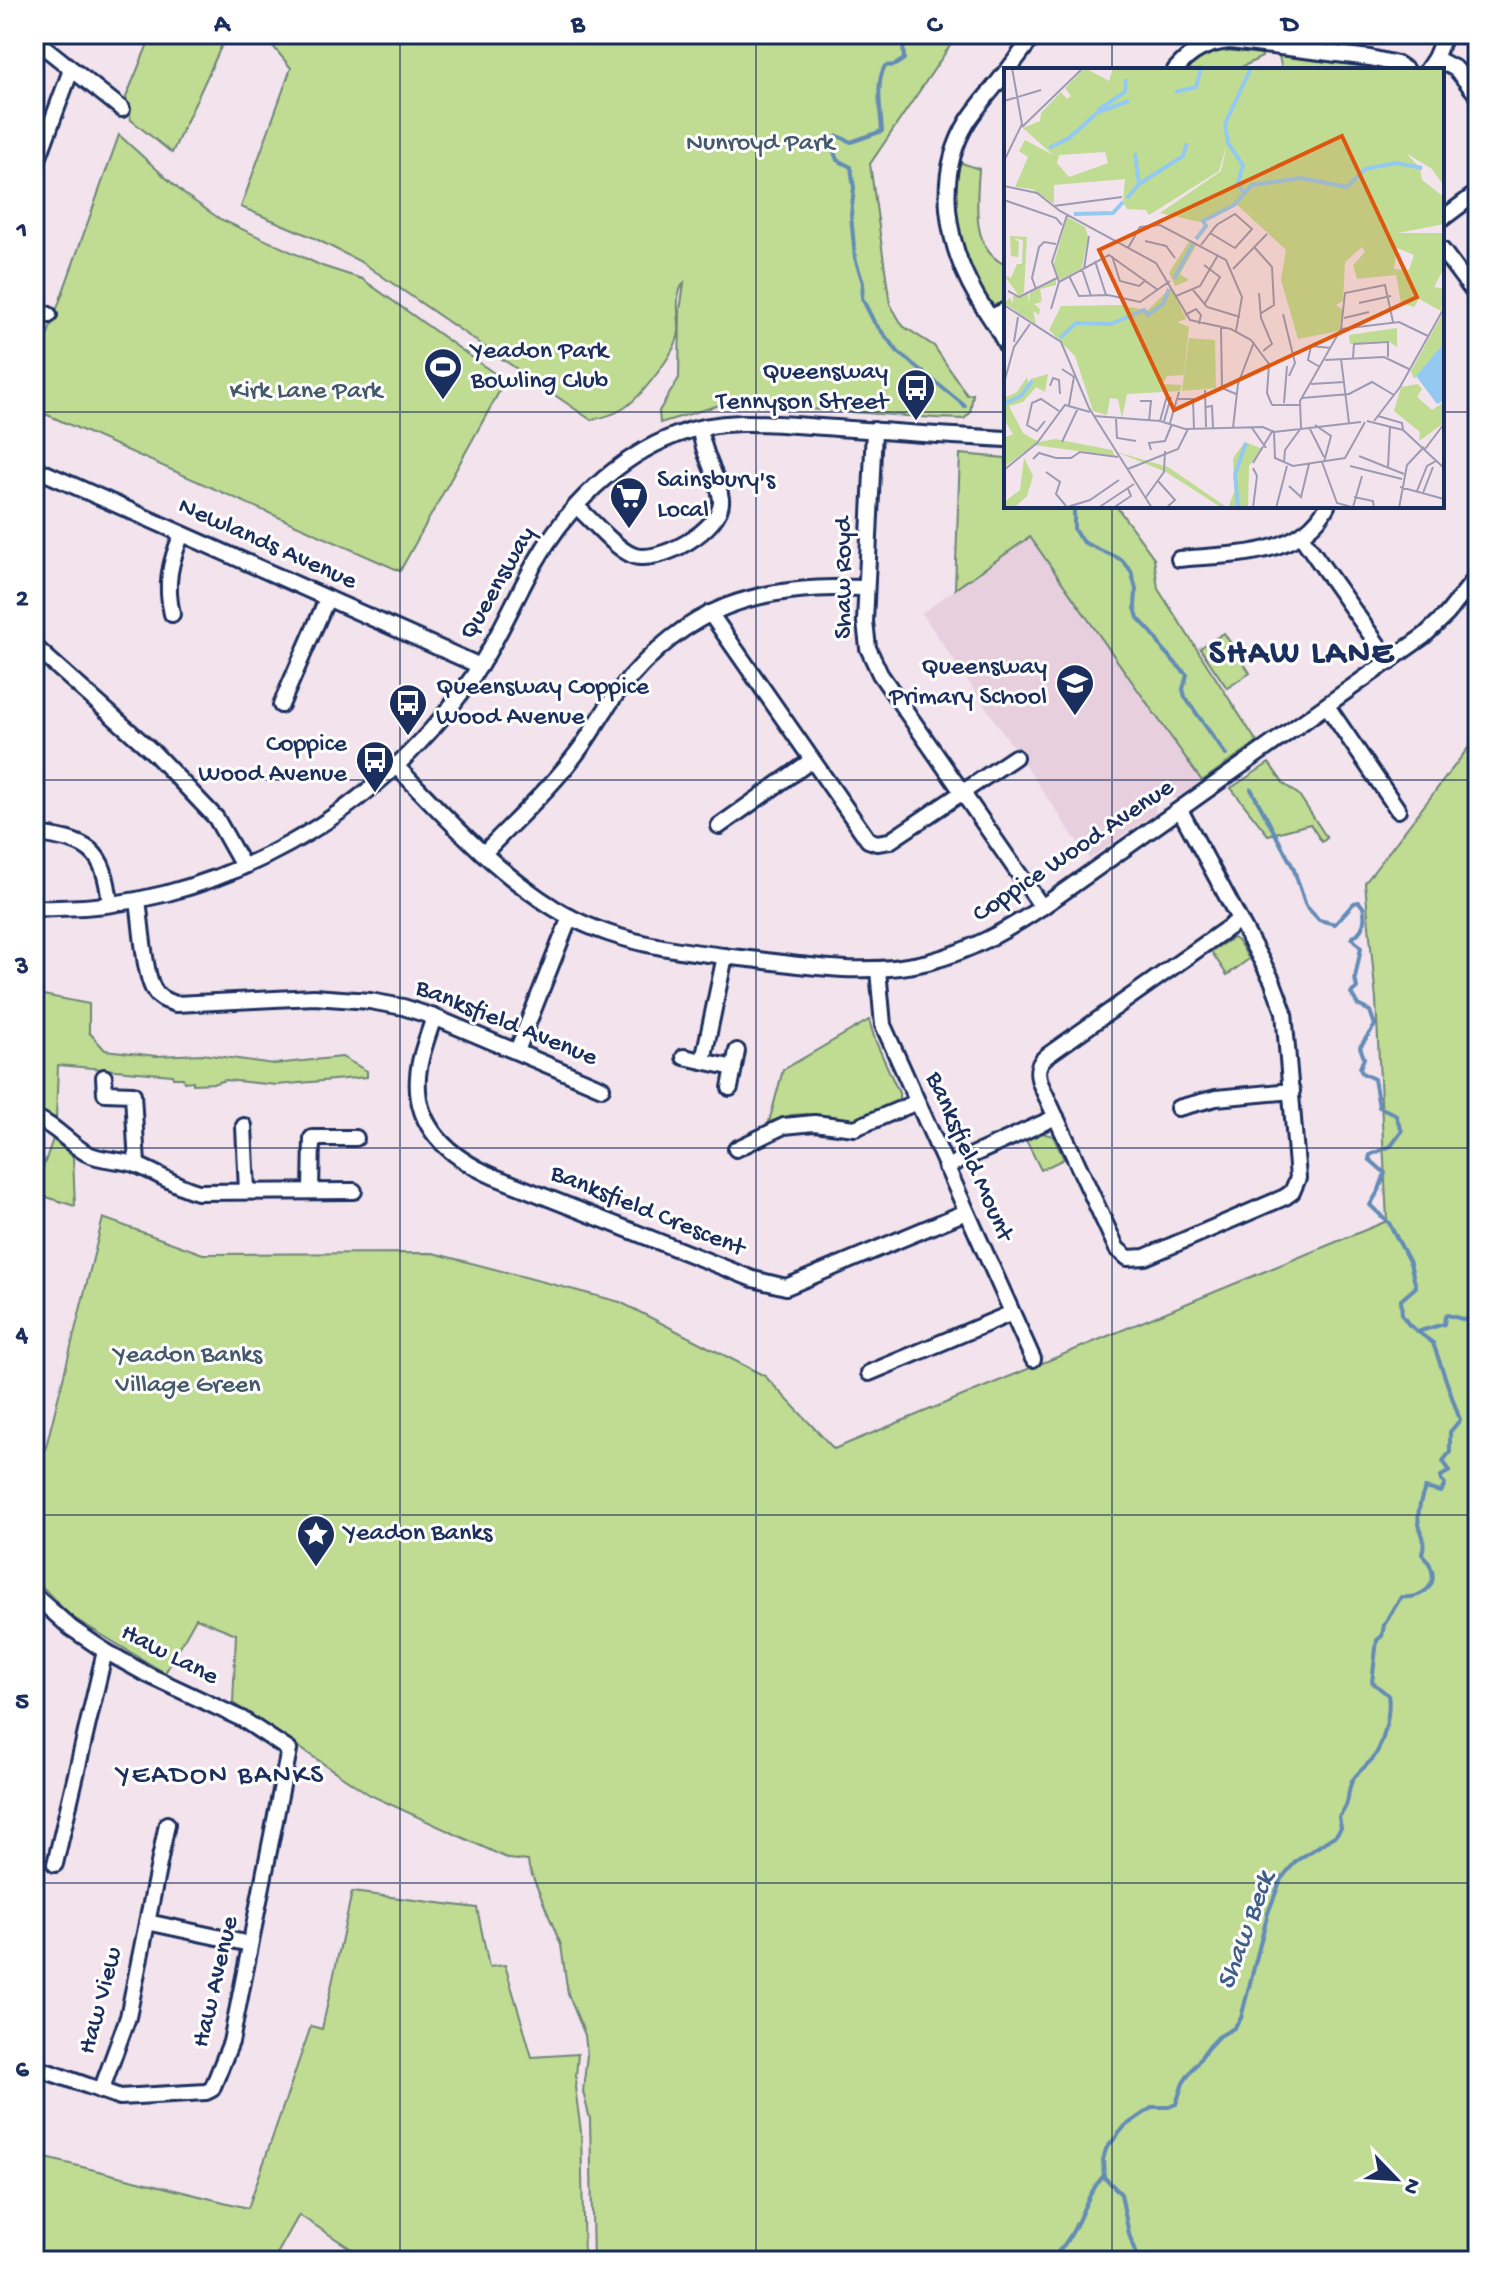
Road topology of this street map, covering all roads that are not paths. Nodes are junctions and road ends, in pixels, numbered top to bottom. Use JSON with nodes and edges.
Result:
{"nodes":[{"id":1,"x":1035,"y":34,"type":"edge"},
{"id":2,"x":1445,"y":34,"type":"edge"},
{"id":3,"x":34,"y":39,"type":"edge"},
{"id":4,"x":1431,"y":64,"type":"edge"},
{"id":5,"x":1009,"y":68,"type":"edge"},
{"id":6,"x":1177,"y":68,"type":"edge"},
{"id":7,"x":1403,"y":68,"type":"edge"},
{"id":8,"x":71,"y":70,"type":"junction"},
{"id":9,"x":1004,"y":75,"type":"edge"},
{"id":10,"x":1478,"y":96,"type":"edge"},
{"id":11,"x":122,"y":109,"type":"dead end"},
{"id":12,"x":34,"y":170,"type":"edge"},
{"id":13,"x":1478,"y":192,"type":"edge"},
{"id":14,"x":1444,"y":218,"type":"edge"},
{"id":15,"x":1444,"y":253,"type":"edge"},
{"id":16,"x":1478,"y":298,"type":"edge"},
{"id":17,"x":34,"y":309,"type":"edge"},
{"id":18,"x":1004,"y":311,"type":"edge"},
{"id":19,"x":49,"y":315,"type":"dead end"},
{"id":20,"x":991,"y":317,"type":"junction"},
{"id":21,"x":1004,"y":341,"type":"edge"},
{"id":22,"x":700,"y":428,"type":"junction"},
{"id":23,"x":874,"y":430,"type":"junction"},
{"id":24,"x":1004,"y":439,"type":"edge"},
{"id":25,"x":34,"y":468,"type":"edge"},
{"id":26,"x":576,"y":506,"type":"junction"},
{"id":27,"x":1325,"y":508,"type":"edge"},
{"id":28,"x":182,"y":534,"type":"junction"},
{"id":29,"x":1301,"y":536,"type":"junction"},
{"id":30,"x":1179,"y":559,"type":"dead end"},
{"id":31,"x":1478,"y":575,"type":"edge"},
{"id":32,"x":865,"y":588,"type":"junction"},
{"id":33,"x":327,"y":599,"type":"junction"},
{"id":34,"x":710,"y":613,"type":"junction"},
{"id":35,"x":172,"y":614,"type":"dead end"},
{"id":36,"x":34,"y":646,"type":"edge"},
{"id":37,"x":1390,"y":662,"type":"junction"},
{"id":38,"x":480,"y":666,"type":"junction"},
{"id":39,"x":281,"y":705,"type":"dead end"},
{"id":40,"x":1327,"y":706,"type":"junction"},
{"id":41,"x":1015,"y":757,"type":"dead end"},
{"id":42,"x":812,"y":760,"type":"junction"},
{"id":43,"x":396,"y":766,"type":"junction"},
{"id":44,"x":962,"y":794,"type":"junction"},
{"id":45,"x":1180,"y":810,"type":"junction"},
{"id":46,"x":1398,"y":810,"type":"dead end"},
{"id":47,"x":719,"y":826,"type":"dead end"},
{"id":48,"x":34,"y":833,"type":"edge"},
{"id":49,"x":484,"y":853,"type":"junction"},
{"id":50,"x":243,"y":866,"type":"junction"},
{"id":51,"x":138,"y":900,"type":"junction"},
{"id":52,"x":110,"y":904,"type":"junction"},
{"id":53,"x":1042,"y":907,"type":"junction"},
{"id":54,"x":34,"y":908,"type":"edge"},
{"id":55,"x":570,"y":917,"type":"junction"},
{"id":56,"x":1239,"y":920,"type":"junction"},
{"id":57,"x":725,"y":956,"type":"junction"},
{"id":58,"x":878,"y":970,"type":"junction"},
{"id":59,"x":434,"y":1017,"type":"junction"},
{"id":60,"x":517,"y":1051,"type":"junction"},
{"id":61,"x":737,"y":1051,"type":"dead end"},
{"id":62,"x":684,"y":1057,"type":"dead end"},
{"id":63,"x":703,"y":1061,"type":"junction"},
{"id":64,"x":734,"y":1068,"type":"junction"},
{"id":65,"x":104,"y":1077,"type":"dead end"},
{"id":66,"x":602,"y":1088,"type":"dead end"},
{"id":67,"x":730,"y":1088,"type":"dead end"},
{"id":68,"x":1292,"y":1091,"type":"junction"},
{"id":69,"x":917,"y":1102,"type":"junction"},
{"id":70,"x":1178,"y":1108,"type":"dead end"},
{"id":71,"x":34,"y":1117,"type":"edge"},
{"id":72,"x":1056,"y":1117,"type":"junction"},
{"id":73,"x":244,"y":1126,"type":"dead end"},
{"id":74,"x":356,"y":1138,"type":"dead end"},
{"id":75,"x":736,"y":1149,"type":"dead end"},
{"id":76,"x":137,"y":1165,"type":"junction"},
{"id":77,"x":946,"y":1167,"type":"junction"},
{"id":78,"x":247,"y":1191,"type":"junction"},
{"id":79,"x":311,"y":1191,"type":"junction"},
{"id":80,"x":354,"y":1191,"type":"dead end"},
{"id":81,"x":966,"y":1212,"type":"junction"},
{"id":82,"x":1012,"y":1313,"type":"junction"},
{"id":83,"x":1033,"y":1359,"type":"dead end"},
{"id":84,"x":869,"y":1373,"type":"dead end"},
{"id":85,"x":34,"y":1595,"type":"edge"},
{"id":86,"x":105,"y":1651,"type":"junction"},
{"id":87,"x":289,"y":1750,"type":"joint"},
{"id":88,"x":167,"y":1824,"type":"dead end"},
{"id":89,"x":55,"y":1864,"type":"dead end"},
{"id":90,"x":147,"y":1922,"type":"junction"},
{"id":91,"x":250,"y":1944,"type":"junction"},
{"id":92,"x":34,"y":2067,"type":"edge"},
{"id":93,"x":101,"y":2091,"type":"junction"}],
"edges":[{"from":1,"to":5,"type":"street"},
{"from":2,"to":4,"type":"street"},
{"from":3,"to":8,"type":"street"},
{"from":4,"to":10,"type":"street"},
{"from":6,"to":7,"type":"street"},
{"from":8,"to":11,"type":"street"},
{"from":8,"to":12,"type":"street"},
{"from":9,"to":20,"type":"street"},
{"from":13,"to":14,"type":"street"},
{"from":15,"to":16,"type":"street"},
{"from":17,"to":19,"type":"street"},
{"from":18,"to":20,"type":"street"},
{"from":20,"to":21,"type":"street"},
{"from":22,"to":23,"type":"street","name":"Queensway"},
{"from":22,"to":26,"type":"street","name":"Queensway"},
{"from":22,"to":26,"type":"street"},
{"from":23,"to":24,"type":"street","name":"Queensway"},
{"from":23,"to":32,"type":"street","name":"Shaw Royd"},
{"from":25,"to":28,"type":"street","name":"Newlands Avenue"},
{"from":26,"to":38,"type":"street","name":"Queensway"},
{"from":27,"to":29,"type":"street"},
{"from":28,"to":33,"type":"street","name":"Newlands Avenue"},
{"from":28,"to":35,"type":"street"},
{"from":29,"to":30,"type":"street"},
{"from":29,"to":37,"type":"street"},
{"from":31,"to":37,"type":"street","name":"Coppice Wood Avenue"},
{"from":32,"to":34,"type":"street"},
{"from":32,"to":44,"type":"street","name":"Shaw Royd"},
{"from":33,"to":38,"type":"street","name":"Newlands Avenue"},
{"from":33,"to":39,"type":"street"},
{"from":34,"to":42,"type":"street"},
{"from":34,"to":49,"type":"street"},
{"from":36,"to":50,"type":"street"},
{"from":37,"to":40,"type":"street","name":"Coppice Wood Avenue"},
{"from":38,"to":43,"type":"street","name":"Queensway"},
{"from":40,"to":45,"type":"street","name":"Coppice Wood Avenue"},
{"from":40,"to":46,"type":"street"},
{"from":41,"to":44,"type":"street"},
{"from":42,"to":44,"type":"street"},
{"from":42,"to":47,"type":"street"},
{"from":43,"to":49,"type":"street","name":"Coppice Wood Avenue"},
{"from":43,"to":50,"type":"street","name":"Queensway"},
{"from":44,"to":53,"type":"street","name":"Shaw Royd"},
{"from":45,"to":53,"type":"street","name":"Coppice Wood Avenue"},
{"from":45,"to":56,"type":"street"},
{"from":48,"to":52,"type":"street"},
{"from":49,"to":55,"type":"street","name":"Coppice Wood Avenue"},
{"from":50,"to":51,"type":"street","name":"Queensway"},
{"from":51,"to":52,"type":"street","name":"Queensway"},
{"from":51,"to":59,"type":"street","name":"Banksfield Avenue"},
{"from":52,"to":54,"type":"street","name":"Queensway"},
{"from":53,"to":58,"type":"street","name":"Coppice Wood Avenue"},
{"from":55,"to":57,"type":"street","name":"Coppice Wood Avenue"},
{"from":55,"to":60,"type":"street"},
{"from":56,"to":68,"type":"street"},
{"from":56,"to":72,"type":"street"},
{"from":57,"to":58,"type":"street","name":"Coppice Wood Avenue"},
{"from":57,"to":63,"type":"street"},
{"from":58,"to":69,"type":"street","name":"Banksfield Mount"},
{"from":59,"to":60,"type":"street","name":"Banksfield Avenue"},
{"from":59,"to":81,"type":"street","name":"Banksfield Crescent"},
{"from":60,"to":66,"type":"street","name":"Banksfield Avenue"},
{"from":61,"to":64,"type":"street"},
{"from":62,"to":63,"type":"street"},
{"from":63,"to":64,"type":"street"},
{"from":64,"to":67,"type":"street"},
{"from":65,"to":76,"type":"street"},
{"from":68,"to":70,"type":"street"},
{"from":68,"to":72,"type":"street"},
{"from":69,"to":75,"type":"street"},
{"from":69,"to":77,"type":"street","name":"Banksfield Mount"},
{"from":71,"to":76,"type":"street"},
{"from":72,"to":77,"type":"street"},
{"from":73,"to":78,"type":"street"},
{"from":74,"to":79,"type":"street"},
{"from":76,"to":78,"type":"street"},
{"from":77,"to":81,"type":"street","name":"Banksfield Mount"},
{"from":78,"to":79,"type":"street"},
{"from":79,"to":80,"type":"street"},
{"from":81,"to":82,"type":"street","name":"Banksfield Mount"},
{"from":82,"to":83,"type":"street","name":"Banksfield Mount"},
{"from":82,"to":84,"type":"street"},
{"from":85,"to":86,"type":"street","name":"Haw Lane"},
{"from":86,"to":87,"type":"street","name":"Haw Lane"},
{"from":86,"to":89,"type":"street"},
{"from":87,"to":91,"type":"street","name":"Haw Avenue"},
{"from":88,"to":90,"type":"street","name":"Haw View"},
{"from":90,"to":91,"type":"street","name":"Haw View"},
{"from":90,"to":93,"type":"street","name":"Haw View"},
{"from":91,"to":93,"type":"street","name":"Haw Avenue"},
{"from":92,"to":93,"type":"street","name":"Haw Avenue"}]}
